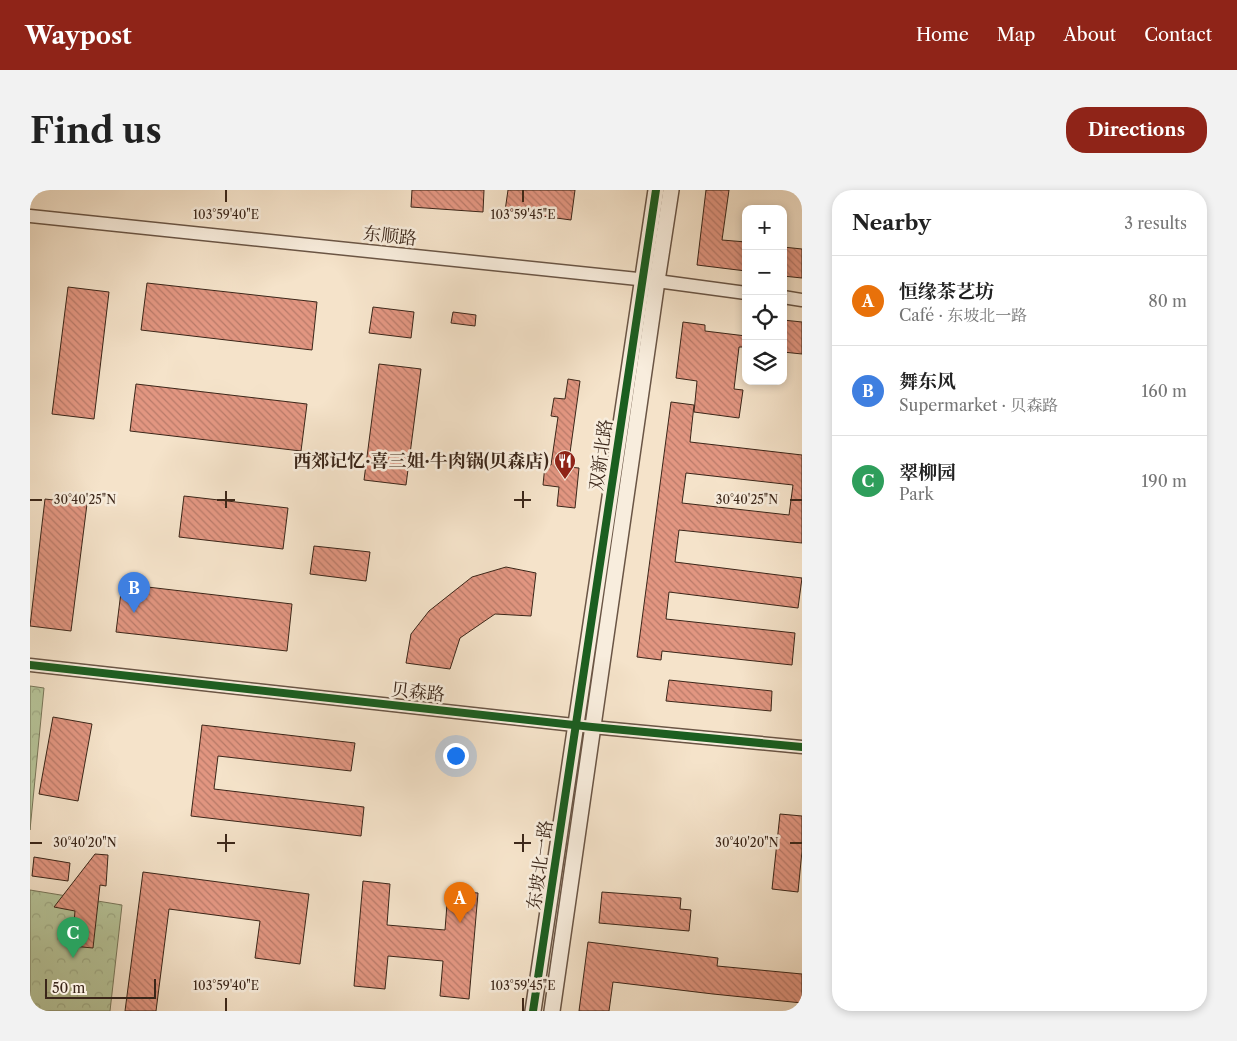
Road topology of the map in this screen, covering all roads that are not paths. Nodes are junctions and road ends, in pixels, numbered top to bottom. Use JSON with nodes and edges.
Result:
{"nodes":[{"id":1,"x":656,"y":190,"type":"edge"},
{"id":2,"x":672,"y":190,"type":"edge"},
{"id":3,"x":30,"y":216,"type":"edge"},
{"id":4,"x":649,"y":281,"type":"junction"},
{"id":5,"x":742,"y":293,"type":"edge"},
{"id":6,"x":787,"y":298,"type":"edge"},
{"id":7,"x":802,"y":300,"type":"edge"},
{"id":8,"x":30,"y":665,"type":"edge"},
{"id":9,"x":576,"y":724,"type":"junction"},
{"id":10,"x":592,"y":727,"type":"junction"},
{"id":11,"x":802,"y":748,"type":"edge"},
{"id":12,"x":533,"y":1011,"type":"edge"},
{"id":13,"x":552,"y":1011,"type":"edge"}],
"edges":[{"from":1,"to":4,"type":"street","name":"双新北路"},
{"from":2,"to":4,"type":"street","name":"双新北路"},
{"from":3,"to":4,"type":"street","name":"东顺路"},
{"from":4,"to":5,"type":"street","name":"东顺路"},
{"from":4,"to":9,"type":"street","name":"双新北路"},
{"from":4,"to":10,"type":"street","name":"双新北路"},
{"from":6,"to":7,"type":"street"},
{"from":8,"to":9,"type":"street","name":"贝森路"},
{"from":9,"to":10,"type":"street","name":"贝森路"},
{"from":9,"to":12,"type":"street","name":"东坡北一路"},
{"from":10,"to":11,"type":"street","name":"贝森路"},
{"from":10,"to":13,"type":"street","name":"双新北路"}]}
